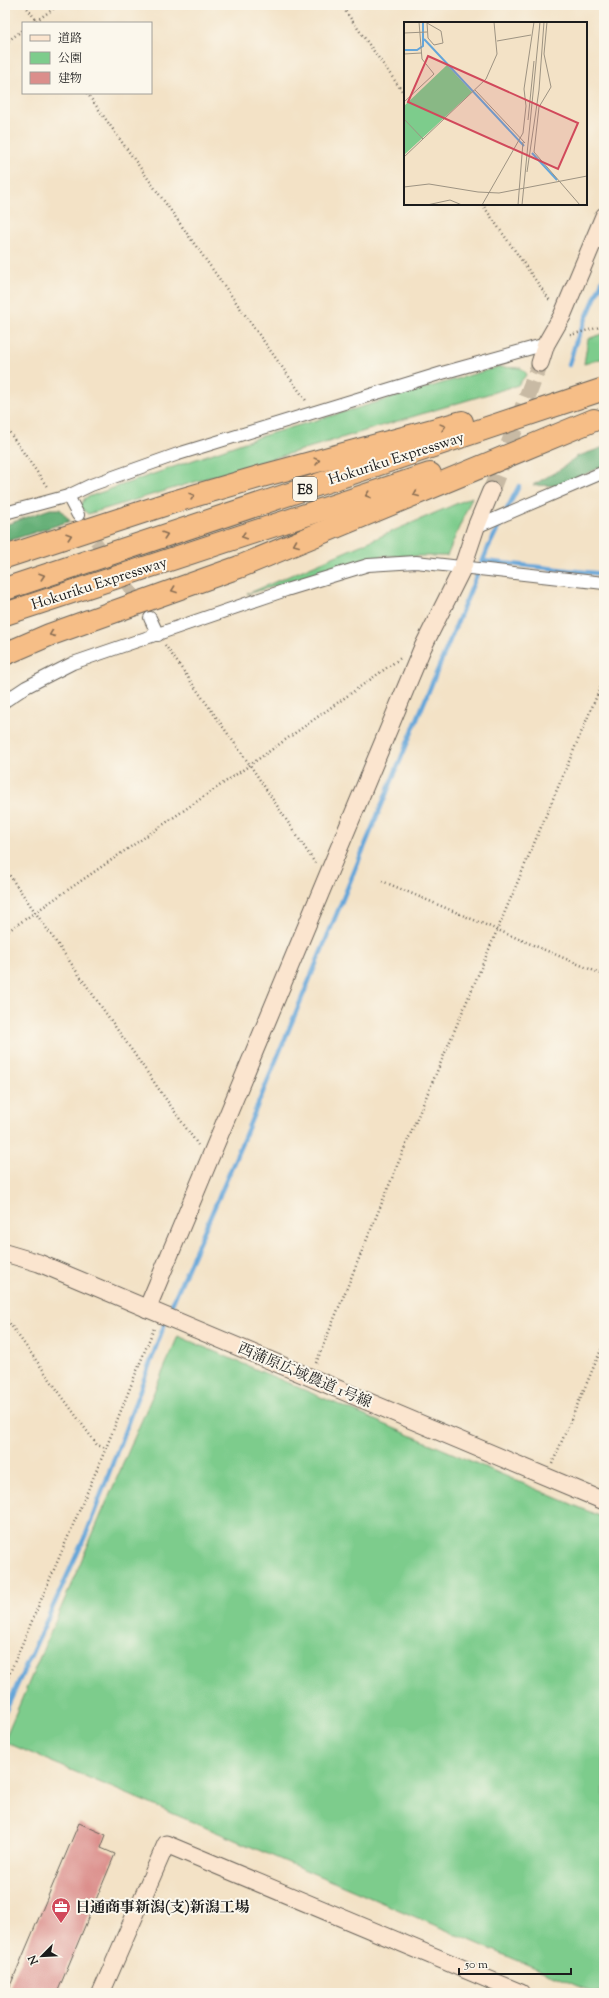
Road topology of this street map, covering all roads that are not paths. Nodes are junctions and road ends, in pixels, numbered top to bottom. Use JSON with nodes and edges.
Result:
{"nodes":[{"id":1,"x":604,"y":216,"type":"edge"},
{"id":2,"x":546,"y":344,"type":"junction"},
{"id":3,"x":540,"y":363,"type":"tunnel mouth"},
{"id":4,"x":604,"y":381,"type":"edge"},
{"id":5,"x":604,"y":389,"type":"edge"},
{"id":6,"x":599,"y":418,"type":"edge"},
{"id":7,"x":604,"y":472,"type":"edge"},
{"id":8,"x":492,"y":491,"type":"tunnel mouth"},
{"id":9,"x":62,"y":497,"type":"junction"},
{"id":10,"x":5,"y":513,"type":"edge"},
{"id":11,"x":78,"y":515,"type":"tunnel mouth"},
{"id":12,"x":476,"y":527,"type":"junction"},
{"id":13,"x":5,"y":557,"type":"edge"},
{"id":14,"x":462,"y":569,"type":"junction"},
{"id":15,"x":604,"y":583,"type":"edge"},
{"id":16,"x":5,"y":589,"type":"edge"},
{"id":17,"x":5,"y":614,"type":"edge"},
{"id":18,"x":150,"y":618,"type":"tunnel mouth"},
{"id":19,"x":158,"y":635,"type":"junction"},
{"id":20,"x":5,"y":654,"type":"edge"},
{"id":21,"x":5,"y":701,"type":"edge"},
{"id":22,"x":5,"y":1253,"type":"edge"},
{"id":23,"x":147,"y":1309,"type":"junction"},
{"id":24,"x":604,"y":1501,"type":"edge"},
{"id":25,"x":101,"y":1993,"type":"edge"},
{"id":26,"x":520,"y":1993,"type":"edge"}],
"edges":[{"from":1,"to":2,"type":"street"},
{"from":2,"to":3,"type":"street"},
{"from":2,"to":9,"type":"street"},
{"from":13,"to":4,"type":"highway","one_way":true},
{"from":16,"to":5,"type":"highway","name":"Hokuriku Expressway","number":"E8","one_way":true},
{"from":6,"to":17,"type":"highway","name":"Hokuriku Expressway","number":"E8","one_way":true},
{"from":6,"to":20,"type":"highway","one_way":true},
{"from":7,"to":12,"type":"street"},
{"from":8,"to":12,"type":"street"},
{"from":9,"to":10,"type":"street"},
{"from":9,"to":11,"type":"street"},
{"from":12,"to":14,"type":"street"},
{"from":14,"to":15,"type":"street"},
{"from":14,"to":19,"type":"street"},
{"from":14,"to":23,"type":"street"},
{"from":18,"to":19,"type":"street"},
{"from":19,"to":21,"type":"street"},
{"from":22,"to":23,"type":"street","name":"西蒲原広域農道 1号線"},
{"from":23,"to":24,"type":"street","name":"西蒲原広域農道 1号線"},
{"from":25,"to":26,"type":"street"}]}
